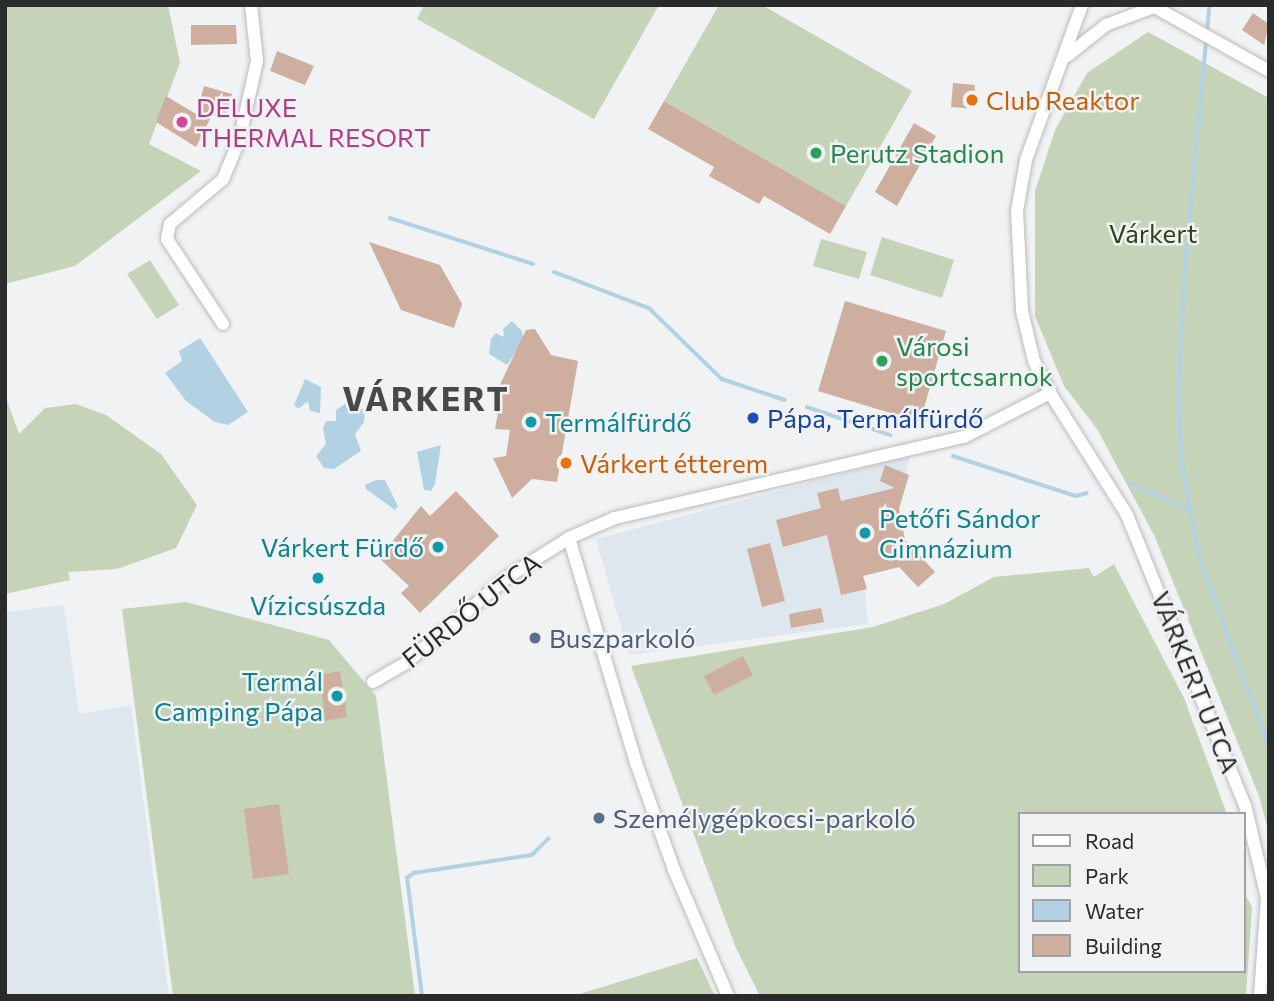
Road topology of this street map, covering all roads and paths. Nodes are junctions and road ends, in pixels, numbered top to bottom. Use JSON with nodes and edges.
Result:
{"nodes":[{"id":1,"x":251,"y":5,"type":"edge"},
{"id":2,"x":1082,"y":5,"type":"edge"},
{"id":3,"x":1152,"y":6,"type":"edge"},
{"id":4,"x":1066,"y":56,"type":"junction"},
{"id":5,"x":1269,"y":71,"type":"edge"},
{"id":6,"x":223,"y":324,"type":"dead end"},
{"id":7,"x":1050,"y":393,"type":"junction"},
{"id":8,"x":569,"y":538,"type":"junction"},
{"id":9,"x":373,"y":682,"type":"dead end"},
{"id":10,"x":728,"y":996,"type":"edge"},
{"id":11,"x":1260,"y":996,"type":"edge"}],
"edges":[{"from":1,"to":6,"type":"street"},
{"from":2,"to":4,"type":"street","name":"VÁRKERT UTCA"},
{"from":3,"to":4,"type":"street"},
{"from":3,"to":5,"type":"street"},
{"from":4,"to":7,"type":"street","name":"VÁRKERT UTCA"},
{"from":7,"to":8,"type":"street"},
{"from":7,"to":11,"type":"street","name":"VÁRKERT UTCA"},
{"from":8,"to":9,"type":"street","name":"FÜRDŐ UTCA"},
{"from":8,"to":10,"type":"street"}]}
